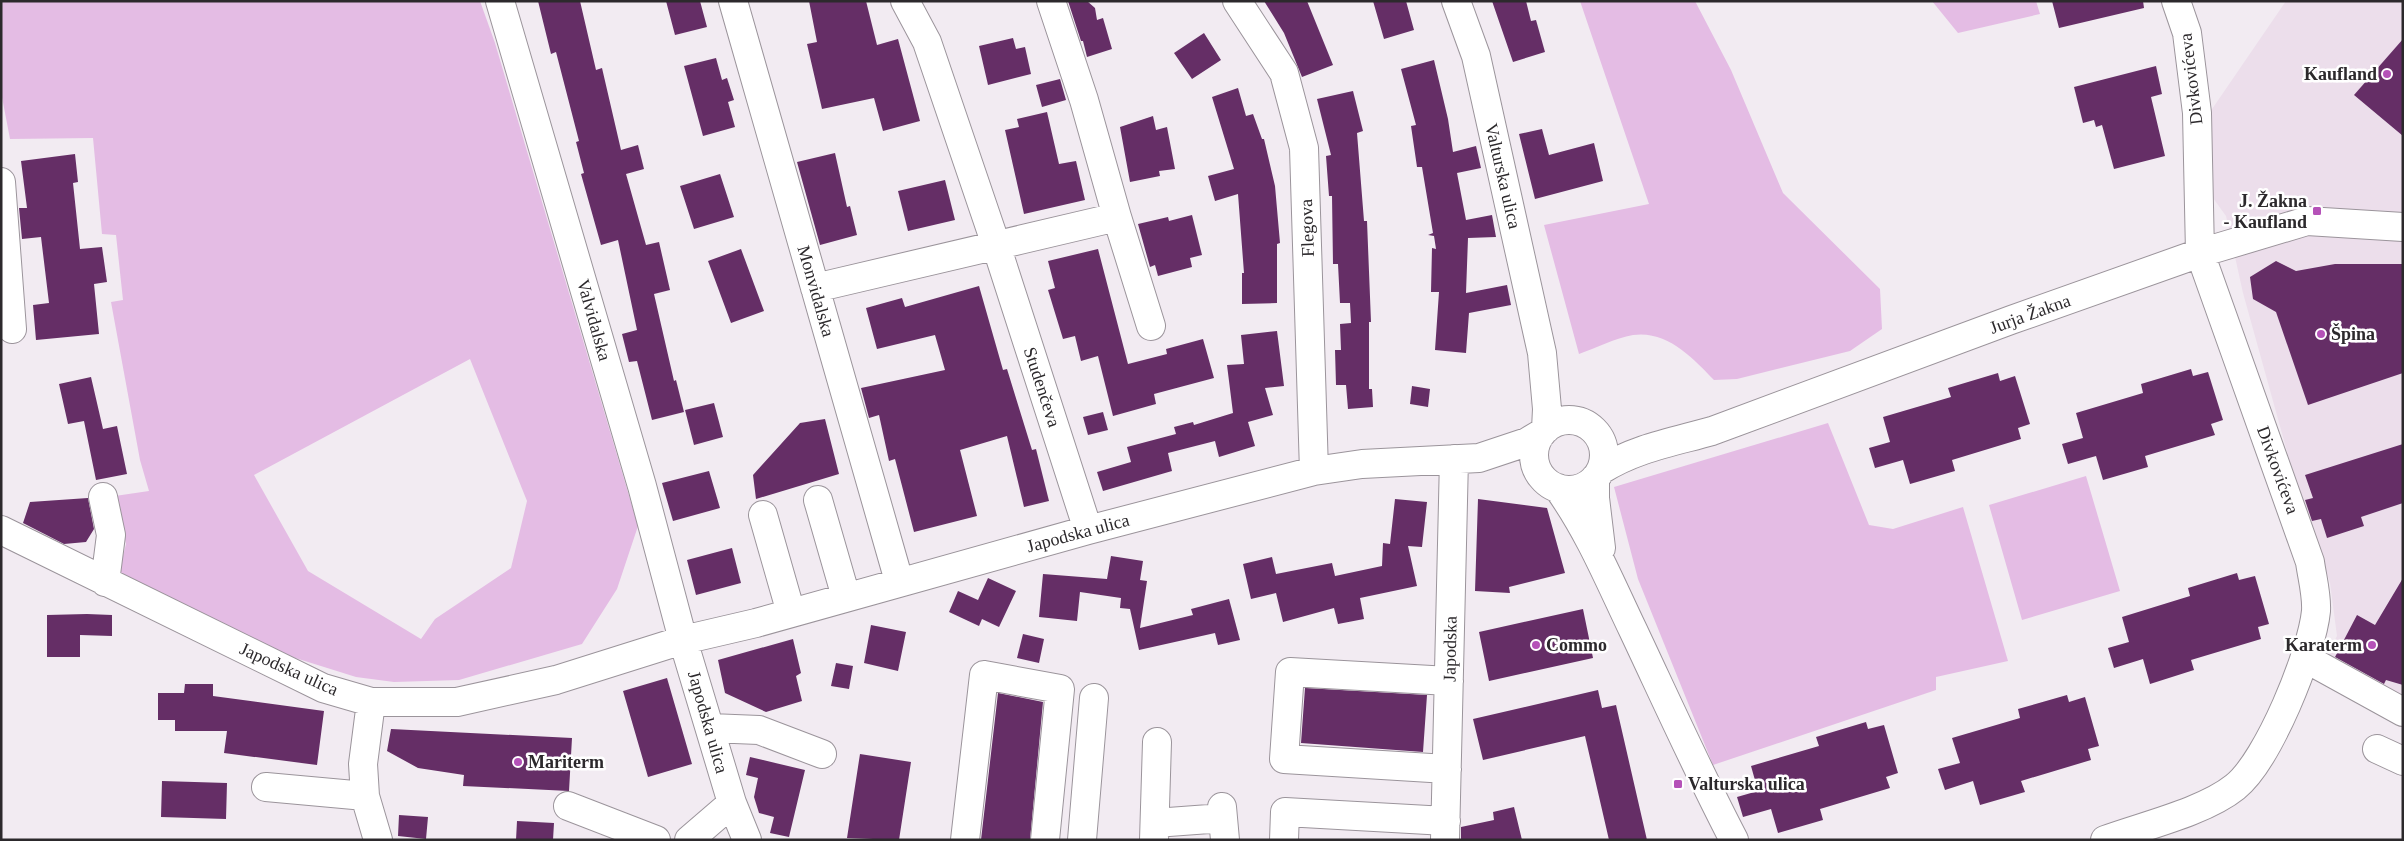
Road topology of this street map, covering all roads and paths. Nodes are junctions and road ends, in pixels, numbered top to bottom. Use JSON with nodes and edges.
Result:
{"nodes":[{"id":1,"x":500,"y":1,"type":"edge"},
{"id":2,"x":733,"y":1,"type":"edge"},
{"id":3,"x":904,"y":1,"type":"edge"},
{"id":4,"x":1050,"y":1,"type":"edge"},
{"id":5,"x":1237,"y":1,"type":"edge"},
{"id":6,"x":1456,"y":1,"type":"edge"},
{"id":7,"x":2176,"y":1,"type":"edge"},
{"id":8,"x":1,"y":182,"type":"edge"},
{"id":9,"x":1117,"y":217,"type":"junction"},
{"id":10,"x":2403,"y":227,"type":"edge"},
{"id":11,"x":996,"y":245,"type":"junction"},
{"id":12,"x":2200,"y":253,"type":"junction"},
{"id":13,"x":815,"y":288,"type":"junction"},
{"id":14,"x":1152,"y":326,"type":"dead end"},
{"id":15,"x":12,"y":329,"type":"dead end"},
{"id":16,"x":1542,"y":353,"type":"junction"},
{"id":17,"x":1590,"y":428,"type":"junction"},
{"id":18,"x":1544,"y":431,"type":"junction"},
{"id":19,"x":1664,"y":442,"type":"junction"},
{"id":20,"x":1467,"y":458,"type":"junction"},
{"id":21,"x":1314,"y":471,"type":"junction"},
{"id":22,"x":1598,"y":474,"type":"junction"},
{"id":23,"x":1549,"y":482,"type":"junction"},
{"id":24,"x":103,"y":497,"type":"dead end"},
{"id":25,"x":818,"y":500,"type":"dead end"},
{"id":26,"x":763,"y":515,"type":"dead end"},
{"id":27,"x":1,"y":530,"type":"edge"},
{"id":28,"x":1088,"y":530,"type":"junction"},
{"id":29,"x":1604,"y":564,"type":"junction"},
{"id":30,"x":899,"y":581,"type":"junction"},
{"id":31,"x":105,"y":582,"type":"junction"},
{"id":32,"x":846,"y":597,"type":"junction"},
{"id":33,"x":791,"y":612,"type":"junction"},
{"id":34,"x":684,"y":640,"type":"junction"},
{"id":35,"x":2305,"y":658,"type":"junction"},
{"id":36,"x":1449,"y":681,"type":"junction"},
{"id":37,"x":1094,"y":698,"type":"dead end"},
{"id":38,"x":371,"y":702,"type":"junction"},
{"id":39,"x":2403,"y":712,"type":"edge"},
{"id":40,"x":710,"y":728,"type":"junction"},
{"id":41,"x":1157,"y":742,"type":"dead end"},
{"id":42,"x":2377,"y":749,"type":"dead end"},
{"id":43,"x":822,"y":754,"type":"dead end"},
{"id":44,"x":2403,"y":761,"type":"edge"},
{"id":45,"x":1447,"y":769,"type":"junction"},
{"id":46,"x":266,"y":787,"type":"dead end"},
{"id":47,"x":365,"y":796,"type":"junction"},
{"id":48,"x":732,"y":804,"type":"junction"},
{"id":49,"x":568,"y":806,"type":"dead end"},
{"id":50,"x":1224,"y":821,"type":"edge"},
{"id":51,"x":1445,"y":830,"type":"edge"},
{"id":52,"x":1154,"y":831,"type":"edge"},
{"id":53,"x":378,"y":840,"type":"edge"},
{"id":54,"x":656,"y":840,"type":"edge"},
{"id":55,"x":689,"y":840,"type":"edge"},
{"id":56,"x":747,"y":840,"type":"edge"},
{"id":57,"x":965,"y":840,"type":"edge"},
{"id":58,"x":1045,"y":840,"type":"edge"},
{"id":59,"x":1082,"y":840,"type":"edge"},
{"id":60,"x":1284,"y":840,"type":"edge"},
{"id":61,"x":1734,"y":840,"type":"edge"},
{"id":62,"x":2105,"y":840,"type":"edge"}],
"edges":[{"from":1,"to":34,"type":"street","name":"Valvidalska"},
{"from":2,"to":13,"type":"street","name":"Monvidalska"},
{"from":3,"to":11,"type":"street","name":"Studenčeva"},
{"from":4,"to":9,"type":"street"},
{"from":5,"to":21,"type":"street","name":"Flegova"},
{"from":6,"to":16,"type":"street","name":"Valturska ulica"},
{"from":7,"to":12,"type":"street","name":"Divkovićeva"},
{"from":8,"to":15,"type":"street"},
{"from":9,"to":11,"type":"street"},
{"from":9,"to":14,"type":"street"},
{"from":10,"to":12,"type":"street","name":"Jurja Žakna"},
{"from":11,"to":13,"type":"street"},
{"from":11,"to":28,"type":"street","name":"Studenčeva"},
{"from":12,"to":19,"type":"street","name":"Jurja Žakna"},
{"from":12,"to":35,"type":"street","name":"Divkovićeva"},
{"from":13,"to":30,"type":"street","name":"Monvidalska"},
{"from":16,"to":17,"type":"street","name":"Valturska ulica"},
{"from":16,"to":18,"type":"street","name":"Valturska ulica"},
{"from":17,"to":18,"type":"street"},
{"from":17,"to":19,"type":"street","name":"Jurja Žakna"},
{"from":17,"to":22,"type":"street"},
{"from":18,"to":20,"type":"street","name":"Japodska ulica"},
{"from":18,"to":23,"type":"street"},
{"from":19,"to":22,"type":"street","name":"Jurja Žakna"},
{"from":20,"to":21,"type":"street","name":"Japodska ulica"},
{"from":20,"to":23,"type":"street","name":"Japodska ulica"},
{"from":20,"to":36,"type":"street","name":"Japodska"},
{"from":21,"to":28,"type":"street","name":"Japodska ulica"},
{"from":22,"to":23,"type":"street"},
{"from":22,"to":29,"type":"street"},
{"from":23,"to":29,"type":"street"},
{"from":24,"to":31,"type":"street"},
{"from":25,"to":32,"type":"street"},
{"from":26,"to":33,"type":"street"},
{"from":27,"to":31,"type":"street","name":"Japodska ulica"},
{"from":28,"to":30,"type":"street","name":"Japodska ulica"},
{"from":29,"to":61,"type":"street"},
{"from":30,"to":32,"type":"street","name":"Japodska ulica"},
{"from":31,"to":38,"type":"street","name":"Japodska ulica"},
{"from":32,"to":33,"type":"street","name":"Japodska ulica"},
{"from":33,"to":34,"type":"street","name":"Japodska ulica"},
{"from":34,"to":38,"type":"street","name":"Japodska ulica"},
{"from":34,"to":40,"type":"street","name":"Japodska ulica"},
{"from":35,"to":39,"type":"street"},
{"from":35,"to":62,"type":"street","name":"Divkovićeva"},
{"from":36,"to":45,"type":"street","name":"Japodska"},
{"from":36,"to":45,"type":"street"},
{"from":37,"to":59,"type":"street"},
{"from":38,"to":47,"type":"street"},
{"from":40,"to":43,"type":"street"},
{"from":40,"to":48,"type":"street","name":"Japodska ulica"},
{"from":41,"to":52,"type":"street"},
{"from":42,"to":44,"type":"street"},
{"from":45,"to":51,"type":"street","name":"Japodska"},
{"from":46,"to":47,"type":"street"},
{"from":47,"to":53,"type":"street"},
{"from":48,"to":55,"type":"street"},
{"from":48,"to":56,"type":"street","name":"Japodska ulica"},
{"from":49,"to":54,"type":"street"},
{"from":50,"to":52,"type":"street"},
{"from":51,"to":60,"type":"street"},
{"from":57,"to":58,"type":"street"}]}
